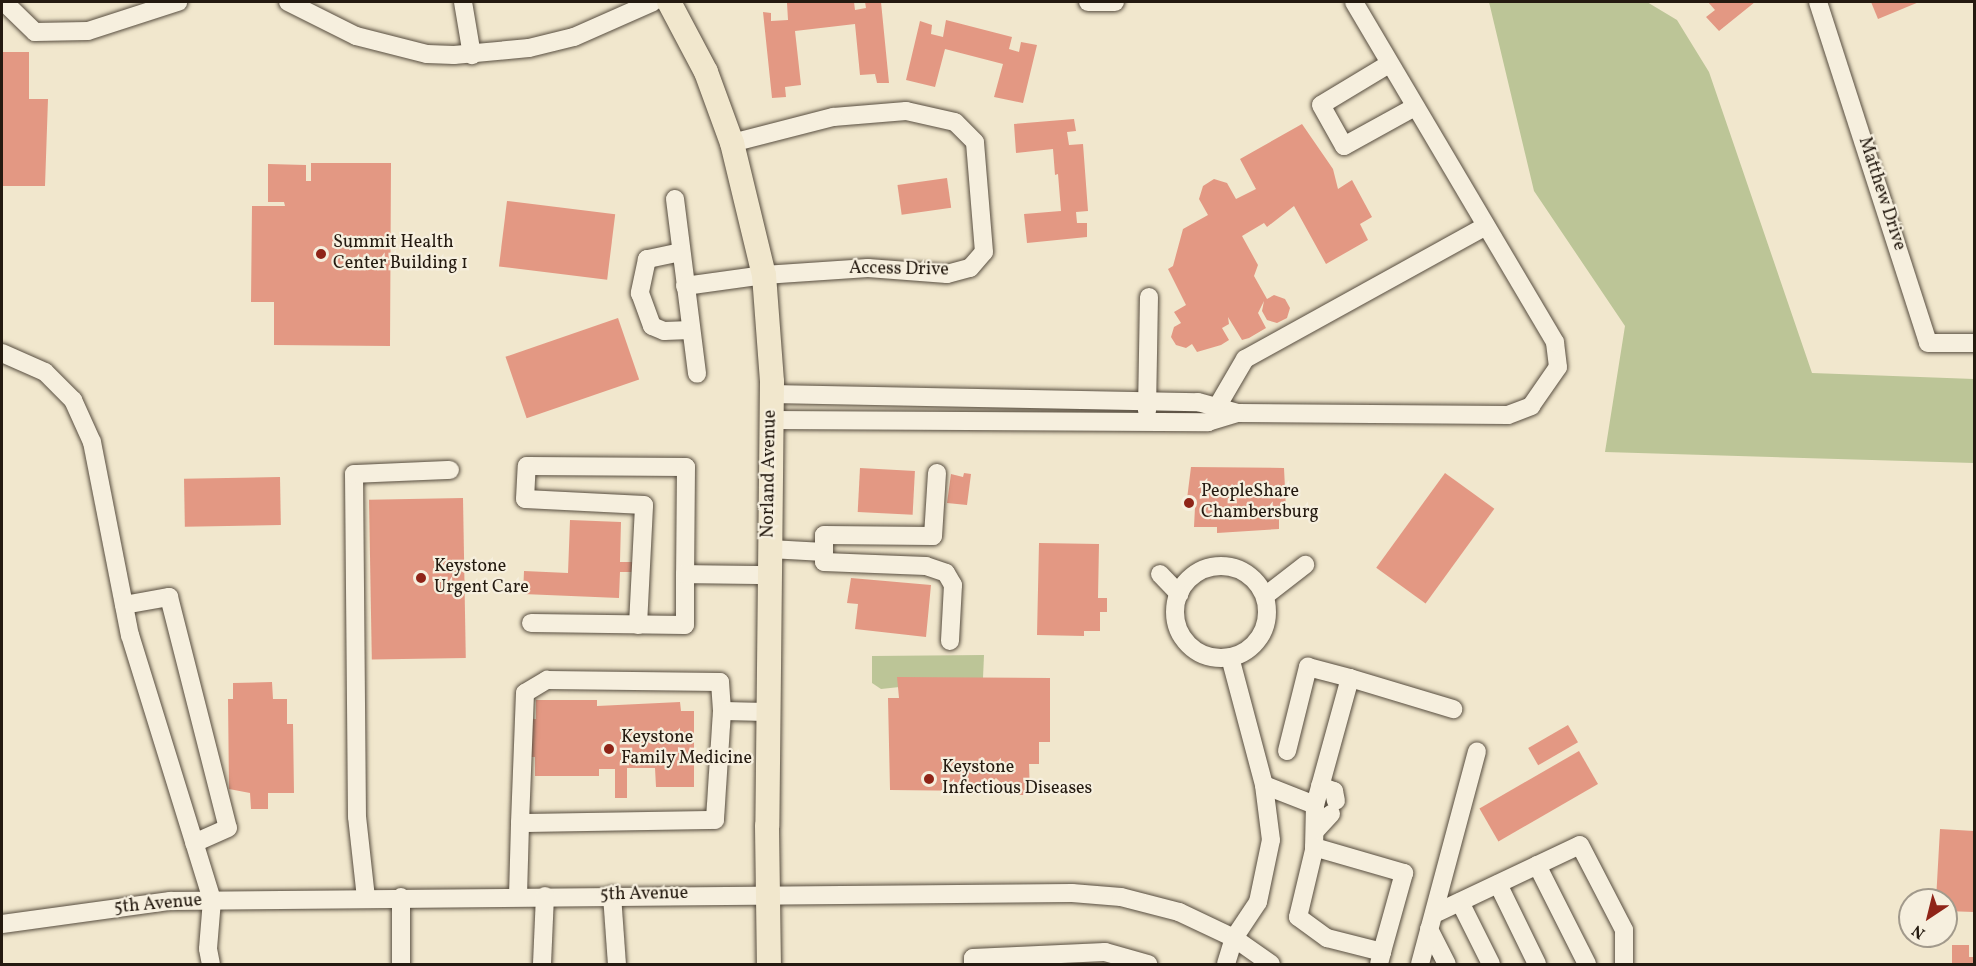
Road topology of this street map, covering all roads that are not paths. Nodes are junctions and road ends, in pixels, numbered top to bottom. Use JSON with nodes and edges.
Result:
{"nodes":[{"id":1,"x":4,"y":2,"type":"edge"},
{"id":2,"x":178,"y":2,"type":"edge"},
{"id":3,"x":288,"y":2,"type":"edge"},
{"id":4,"x":463,"y":2,"type":"edge"},
{"id":5,"x":653,"y":2,"type":"edge"},
{"id":6,"x":669,"y":2,"type":"edge"},
{"id":7,"x":1088,"y":2,"type":"edge"},
{"id":8,"x":1115,"y":2,"type":"edge"},
{"id":9,"x":1354,"y":2,"type":"edge"},
{"id":10,"x":1818,"y":2,"type":"edge"},
{"id":11,"x":472,"y":55,"type":"junction"},
{"id":12,"x":1389,"y":64,"type":"junction"},
{"id":13,"x":1415,"y":107,"type":"junction"},
{"id":14,"x":732,"y":143,"type":"junction"},
{"id":15,"x":675,"y":199,"type":"dead end"},
{"id":16,"x":1486,"y":226,"type":"junction"},
{"id":17,"x":681,"y":252,"type":"junction"},
{"id":18,"x":765,"y":275,"type":"junction"},
{"id":19,"x":685,"y":286,"type":"junction"},
{"id":20,"x":1149,"y":297,"type":"dead end"},
{"id":21,"x":691,"y":330,"type":"junction"},
{"id":22,"x":1974,"y":343,"type":"edge"},
{"id":23,"x":2,"y":353,"type":"edge"},
{"id":24,"x":696,"y":374,"type":"dead end"},
{"id":25,"x":771,"y":394,"type":"junction"},
{"id":26,"x":1148,"y":401,"type":"junction"},
{"id":27,"x":1217,"y":407,"type":"junction"},
{"id":28,"x":1238,"y":413,"type":"junction"},
{"id":29,"x":771,"y":420,"type":"junction"},
{"id":30,"x":1146,"y":422,"type":"junction"},
{"id":31,"x":450,"y":470,"type":"dead end"},
{"id":32,"x":937,"y":473,"type":"dead end"},
{"id":33,"x":770,"y":549,"type":"junction"},
{"id":34,"x":824,"y":552,"type":"junction"},
{"id":35,"x":1305,"y":565,"type":"dead end"},
{"id":36,"x":685,"y":574,"type":"junction"},
{"id":37,"x":1160,"y":574,"type":"dead end"},
{"id":38,"x":769,"y":575,"type":"junction"},
{"id":39,"x":1179,"y":594,"type":"junction"},
{"id":40,"x":1265,"y":596,"type":"junction"},
{"id":41,"x":124,"y":605,"type":"junction"},
{"id":42,"x":531,"y":623,"type":"dead end"},
{"id":43,"x":638,"y":626,"type":"junction"},
{"id":44,"x":950,"y":641,"type":"dead end"},
{"id":45,"x":1230,"y":657,"type":"junction"},
{"id":46,"x":1350,"y":678,"type":"junction"},
{"id":47,"x":1453,"y":709,"type":"dead end"},
{"id":48,"x":722,"y":711,"type":"junction"},
{"id":49,"x":768,"y":712,"type":"junction"},
{"id":50,"x":1287,"y":751,"type":"dead end"},
{"id":51,"x":1477,"y":752,"type":"dead end"},
{"id":52,"x":1264,"y":785,"type":"junction"},
{"id":53,"x":1320,"y":786,"type":"junction"},
{"id":54,"x":1315,"y":805,"type":"junction"},
{"id":55,"x":520,"y":823,"type":"junction"},
{"id":56,"x":1315,"y":838,"type":"junction"},
{"id":57,"x":194,"y":843,"type":"junction"},
{"id":58,"x":1537,"y":865,"type":"junction"},
{"id":59,"x":1498,"y":884,"type":"junction"},
{"id":60,"x":768,"y":894,"type":"junction"},
{"id":61,"x":518,"y":896,"type":"junction"},
{"id":62,"x":545,"y":896,"type":"junction"},
{"id":63,"x":612,"y":896,"type":"junction"},
{"id":64,"x":401,"y":897,"type":"junction"},
{"id":65,"x":366,"y":898,"type":"junction"},
{"id":66,"x":212,"y":900,"type":"junction"},
{"id":67,"x":1460,"y":902,"type":"junction"},
{"id":68,"x":1432,"y":922,"type":"junction"},
{"id":69,"x":2,"y":924,"type":"edge"},
{"id":70,"x":1234,"y":938,"type":"junction"},
{"id":71,"x":1381,"y":958,"type":"edge"},
{"id":72,"x":211,"y":964,"type":"edge"},
{"id":73,"x":401,"y":964,"type":"edge"},
{"id":74,"x":542,"y":964,"type":"edge"},
{"id":75,"x":617,"y":964,"type":"edge"},
{"id":76,"x":769,"y":964,"type":"edge"},
{"id":77,"x":973,"y":964,"type":"edge"},
{"id":78,"x":1148,"y":964,"type":"edge"},
{"id":79,"x":1226,"y":964,"type":"edge"},
{"id":80,"x":1271,"y":964,"type":"edge"},
{"id":81,"x":1420,"y":964,"type":"edge"},
{"id":82,"x":1447,"y":964,"type":"edge"},
{"id":83,"x":1491,"y":964,"type":"edge"},
{"id":84,"x":1537,"y":964,"type":"edge"},
{"id":85,"x":1587,"y":964,"type":"edge"},
{"id":86,"x":1624,"y":964,"type":"edge"}],
"edges":[{"from":1,"to":2,"type":"street"},
{"from":3,"to":11,"type":"street"},
{"from":4,"to":11,"type":"street"},
{"from":5,"to":11,"type":"street"},
{"from":6,"to":14,"type":"main road","name":"Norland Avenue"},
{"from":7,"to":8,"type":"street"},
{"from":9,"to":12,"type":"street"},
{"from":10,"to":22,"type":"street","name":"Matthew Drive"},
{"from":12,"to":13,"type":"street"},
{"from":12,"to":13,"type":"street"},
{"from":13,"to":16,"type":"street"},
{"from":14,"to":18,"type":"main road","name":"Norland Avenue"},
{"from":14,"to":18,"type":"street","name":"Access Drive"},
{"from":15,"to":17,"type":"street"},
{"from":16,"to":27,"type":"street"},
{"from":16,"to":28,"type":"street"},
{"from":17,"to":19,"type":"street"},
{"from":17,"to":21,"type":"street"},
{"from":18,"to":19,"type":"street","name":"Access Drive"},
{"from":18,"to":25,"type":"main road","name":"Norland Avenue"},
{"from":19,"to":21,"type":"street"},
{"from":20,"to":26,"type":"street"},
{"from":21,"to":24,"type":"street"},
{"from":23,"to":41,"type":"street"},
{"from":25,"to":26,"type":"street"},
{"from":25,"to":29,"type":"main road","name":"Norland Avenue"},
{"from":26,"to":27,"type":"street"},
{"from":26,"to":30,"type":"street"},
{"from":27,"to":28,"type":"street"},
{"from":28,"to":30,"type":"street"},
{"from":29,"to":30,"type":"street"},
{"from":29,"to":33,"type":"main road","name":"Norland Avenue"},
{"from":31,"to":65,"type":"street"},
{"from":32,"to":34,"type":"street"},
{"from":33,"to":34,"type":"street"},
{"from":33,"to":38,"type":"main road","name":"Norland Avenue"},
{"from":34,"to":44,"type":"street"},
{"from":35,"to":40,"type":"street"},
{"from":36,"to":38,"type":"street"},
{"from":36,"to":43,"type":"street"},
{"from":36,"to":43,"type":"street"},
{"from":37,"to":39,"type":"street"},
{"from":38,"to":49,"type":"main road","name":"Norland Avenue"},
{"from":39,"to":40,"type":"street"},
{"from":39,"to":45,"type":"street"},
{"from":40,"to":45,"type":"street"},
{"from":41,"to":57,"type":"street"},
{"from":41,"to":57,"type":"street"},
{"from":42,"to":43,"type":"street"},
{"from":45,"to":52,"type":"street"},
{"from":46,"to":47,"type":"street"},
{"from":46,"to":50,"type":"street"},
{"from":46,"to":53,"type":"street"},
{"from":48,"to":49,"type":"street"},
{"from":48,"to":55,"type":"street"},
{"from":48,"to":55,"type":"street"},
{"from":49,"to":60,"type":"main road","name":"Norland Avenue"},
{"from":51,"to":68,"type":"street"},
{"from":52,"to":54,"type":"street"},
{"from":52,"to":70,"type":"street"},
{"from":53,"to":54,"type":"street"},
{"from":53,"to":56,"type":"street"},
{"from":54,"to":56,"type":"street"},
{"from":55,"to":61,"type":"street"},
{"from":56,"to":71,"type":"street"},
{"from":56,"to":71,"type":"street"},
{"from":57,"to":66,"type":"street"},
{"from":58,"to":59,"type":"street"},
{"from":58,"to":85,"type":"street"},
{"from":58,"to":86,"type":"street"},
{"from":59,"to":67,"type":"street"},
{"from":59,"to":84,"type":"street"},
{"from":60,"to":63,"type":"street","name":"5th Avenue"},
{"from":60,"to":70,"type":"street","name":"5th Avenue"},
{"from":60,"to":76,"type":"main road","name":"Norland Avenue"},
{"from":61,"to":62,"type":"street","name":"5th Avenue"},
{"from":61,"to":64,"type":"street","name":"5th Avenue"},
{"from":62,"to":63,"type":"street","name":"5th Avenue"},
{"from":62,"to":74,"type":"street"},
{"from":63,"to":75,"type":"street"},
{"from":64,"to":65,"type":"street","name":"5th Avenue"},
{"from":64,"to":73,"type":"street"},
{"from":65,"to":66,"type":"street","name":"5th Avenue"},
{"from":66,"to":69,"type":"street","name":"5th Avenue"},
{"from":66,"to":72,"type":"street"},
{"from":67,"to":68,"type":"street"},
{"from":67,"to":83,"type":"street"},
{"from":68,"to":81,"type":"street"},
{"from":68,"to":82,"type":"street"},
{"from":70,"to":79,"type":"street"},
{"from":70,"to":80,"type":"street","name":"5th Avenue"},
{"from":77,"to":78,"type":"street"}]}
